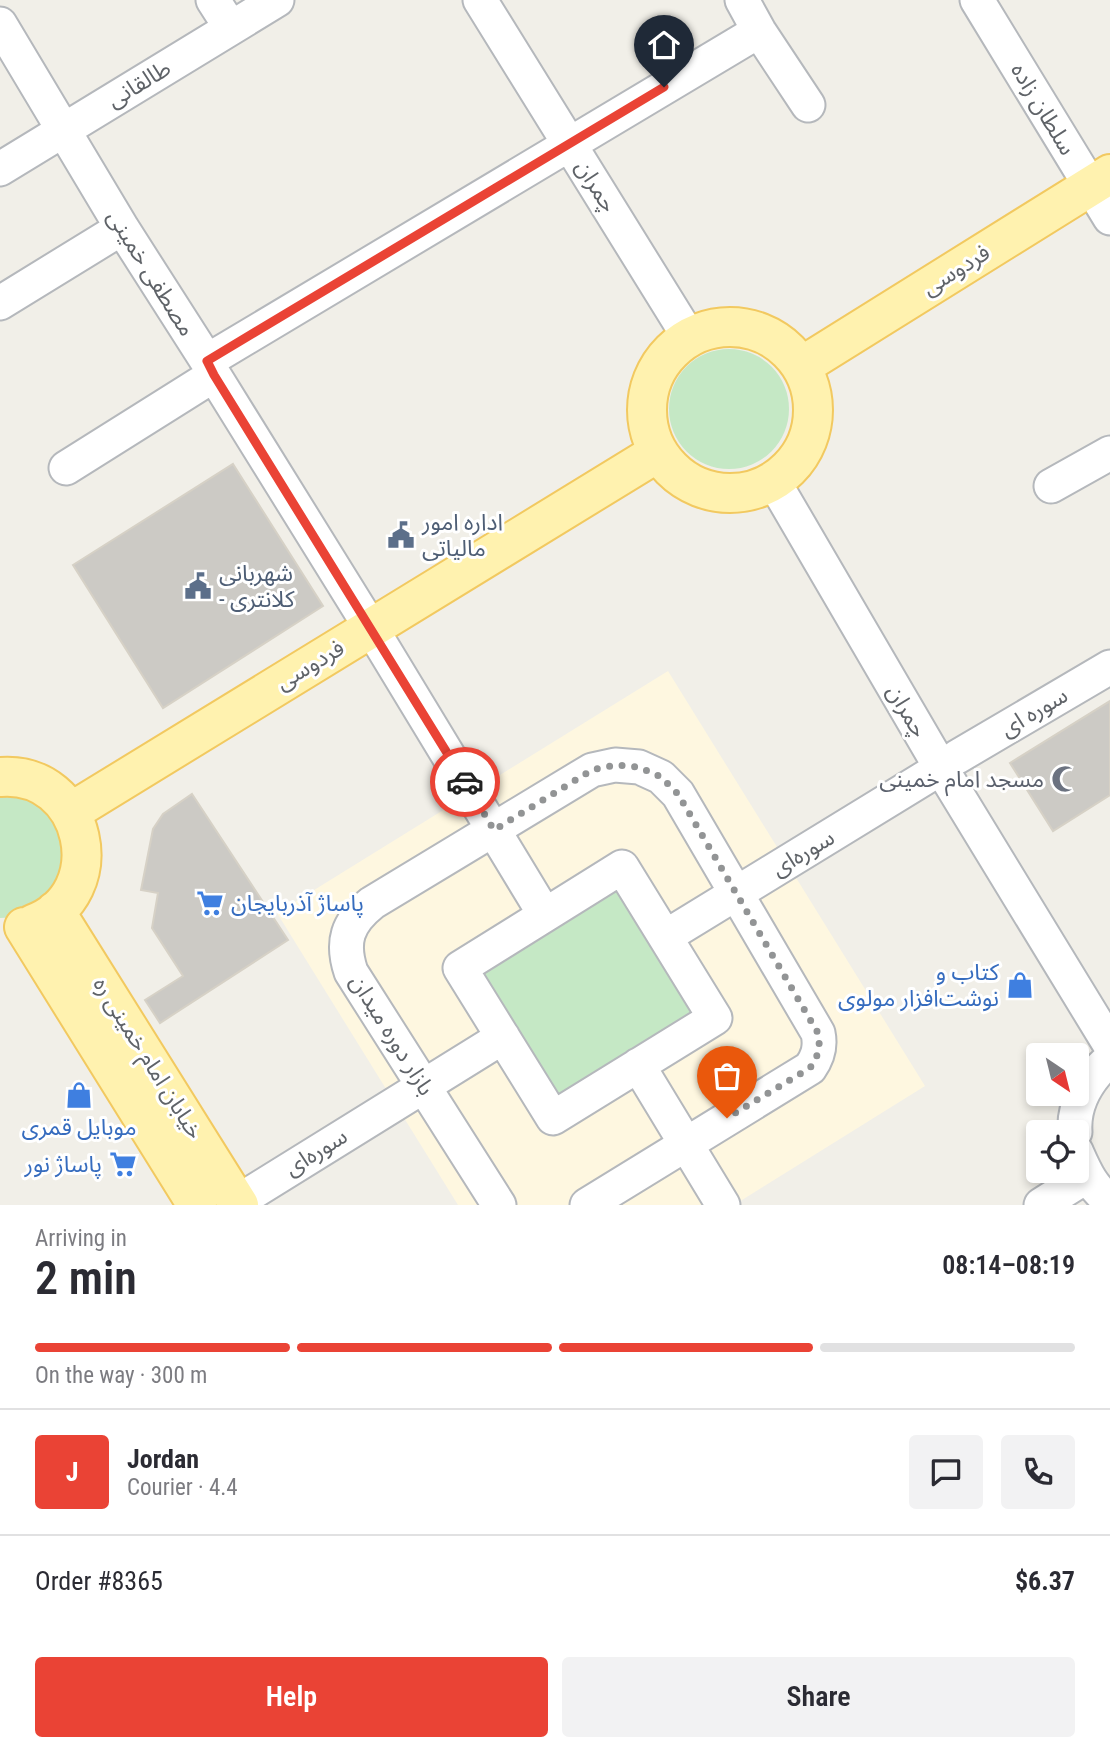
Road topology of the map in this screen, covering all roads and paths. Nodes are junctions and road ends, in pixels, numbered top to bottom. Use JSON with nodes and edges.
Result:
{"nodes":[{"id":1,"x":213,"y":0,"type":"edge"},
{"id":2,"x":277,"y":0,"type":"edge"},
{"id":3,"x":480,"y":0,"type":"edge"},
{"id":4,"x":742,"y":0,"type":"edge"},
{"id":5,"x":977,"y":0,"type":"edge"},
{"id":6,"x":0,"y":24,"type":"edge"},
{"id":7,"x":231,"y":28,"type":"junction"},
{"id":8,"x":759,"y":31,"type":"junction"},
{"id":9,"x":808,"y":105,"type":"dead end"},
{"id":10,"x":64,"y":130,"type":"junction"},
{"id":11,"x":570,"y":144,"type":"junction"},
{"id":12,"x":0,"y":169,"type":"edge"},
{"id":13,"x":1100,"y":180,"type":"edge"},
{"id":14,"x":1110,"y":218,"type":"edge"},
{"id":15,"x":122,"y":228,"type":"junction"},
{"id":16,"x":0,"y":303,"type":"edge"},
{"id":17,"x":689,"y":337,"type":"junction"},
{"id":18,"x":802,"y":366,"type":"junction"},
{"id":19,"x":210,"y":368,"type":"junction"},
{"id":20,"x":657,"y":453,"type":"junction"},
{"id":21,"x":1110,"y":453,"type":"edge"},
{"id":22,"x":66,"y":468,"type":"dead end"},
{"id":23,"x":780,"y":476,"type":"junction"},
{"id":24,"x":1051,"y":486,"type":"dead end"},
{"id":25,"x":371,"y":628,"type":"junction"},
{"id":26,"x":1110,"y":667,"type":"edge"},
{"id":27,"x":949,"y":763,"type":"junction"},
{"id":28,"x":0,"y":777,"type":"edge"},
{"id":29,"x":71,"y":812,"type":"junction"},
{"id":30,"x":494,"y":830,"type":"junction"},
{"id":31,"x":736,"y":894,"type":"junction"},
{"id":32,"x":545,"y":915,"type":"junction"},
{"id":33,"x":27,"y":922,"type":"edge"},
{"id":34,"x":665,"y":937,"type":"junction"},
{"id":35,"x":1110,"y":1012,"type":"edge"},
{"id":36,"x":503,"y":1037,"type":"junction"},
{"id":37,"x":1110,"y":1045,"type":"edge"},
{"id":38,"x":1110,"y":1059,"type":"edge"},
{"id":39,"x":638,"y":1065,"type":"junction"},
{"id":40,"x":423,"y":1085,"type":"junction"},
{"id":41,"x":1075,"y":1120,"type":"edge"},
{"id":42,"x":686,"y":1143,"type":"junction"},
{"id":43,"x":1089,"y":1174,"type":"edge"},
{"id":44,"x":1062,"y":1183,"type":"edge"},
{"id":45,"x":1110,"y":1200,"type":"edge"},
{"id":46,"x":238,"y":1203,"type":"edge"},
{"id":47,"x":197,"y":1205,"type":"edge"},
{"id":48,"x":499,"y":1205,"type":"edge"},
{"id":49,"x":587,"y":1205,"type":"edge"},
{"id":50,"x":723,"y":1205,"type":"edge"},
{"id":51,"x":1041,"y":1205,"type":"edge"}],
"edges":[{"from":1,"to":7,"type":"street"},
{"from":2,"to":7,"type":"street","name":"طالقانی"},
{"from":3,"to":11,"type":"street","name":"چمران"},
{"from":4,"to":8,"type":"street"},
{"from":5,"to":13,"type":"street","name":"سلطان زاده"},
{"from":6,"to":10,"type":"street","name":"مصطفی خمینی"},
{"from":7,"to":10,"type":"street","name":"طالقانی"},
{"from":8,"to":9,"type":"street"},
{"from":8,"to":11,"type":"street"},
{"from":10,"to":12,"type":"street","name":"طالقانی"},
{"from":10,"to":15,"type":"street","name":"مصطفی خمینی"},
{"from":11,"to":17,"type":"street","name":"چمران"},
{"from":11,"to":19,"type":"street"},
{"from":13,"to":14,"type":"street","name":"سلطان زاده"},
{"from":13,"to":18,"type":"main road","name":"فردوسی"},
{"from":15,"to":16,"type":"street"},
{"from":15,"to":19,"type":"street","name":"مصطفی خمینی"},
{"from":17,"to":18,"type":"main road"},
{"from":17,"to":20,"type":"main road"},
{"from":18,"to":23,"type":"main road"},
{"from":19,"to":22,"type":"street"},
{"from":19,"to":25,"type":"street","name":"مصطفی خمینی"},
{"from":20,"to":23,"type":"main road"},
{"from":20,"to":25,"type":"main road","name":"فردوسی"},
{"from":21,"to":24,"type":"street"},
{"from":23,"to":27,"type":"street","name":"چمران"},
{"from":25,"to":29,"type":"main road","name":"فردوسی"},
{"from":25,"to":30,"type":"street","name":"مصطفی خمینی"},
{"from":26,"to":27,"type":"street","name":"سوره ای"},
{"from":27,"to":31,"type":"street","name":"سوره‌ای"},
{"from":27,"to":35,"type":"street","name":"چمران"},
{"from":27,"to":37,"type":"street","name":"چمران"},
{"from":28,"to":29,"type":"main road"},
{"from":29,"to":33,"type":"main road"},
{"from":30,"to":31,"type":"street","name":"بازار دوره میدان"},
{"from":30,"to":32,"type":"street","name":"مصطفی خمینی"},
{"from":30,"to":40,"type":"street","name":"بازار دوره میدان"},
{"from":31,"to":34,"type":"street","name":"سوره‌ای"},
{"from":31,"to":42,"type":"street","name":"بازار دوره میدان"},
{"from":32,"to":34,"type":"street"},
{"from":32,"to":36,"type":"street"},
{"from":33,"to":46,"type":"main road","name":"خیابان امام خمینی ره"},
{"from":33,"to":47,"type":"main road","name":"خیابان امام خمینی ره"},
{"from":34,"to":39,"type":"street"},
{"from":36,"to":39,"type":"street"},
{"from":36,"to":40,"type":"street","name":"سوره‌ای"},
{"from":38,"to":41,"type":"street"},
{"from":39,"to":42,"type":"street"},
{"from":40,"to":46,"type":"street","name":"سوره‌ای"},
{"from":40,"to":48,"type":"street","name":"بازار دوره میدان"},
{"from":42,"to":49,"type":"street","name":"بازار دوره میدان"},
{"from":42,"to":50,"type":"street"},
{"from":43,"to":45,"type":"street"},
{"from":44,"to":51,"type":"street"}]}
